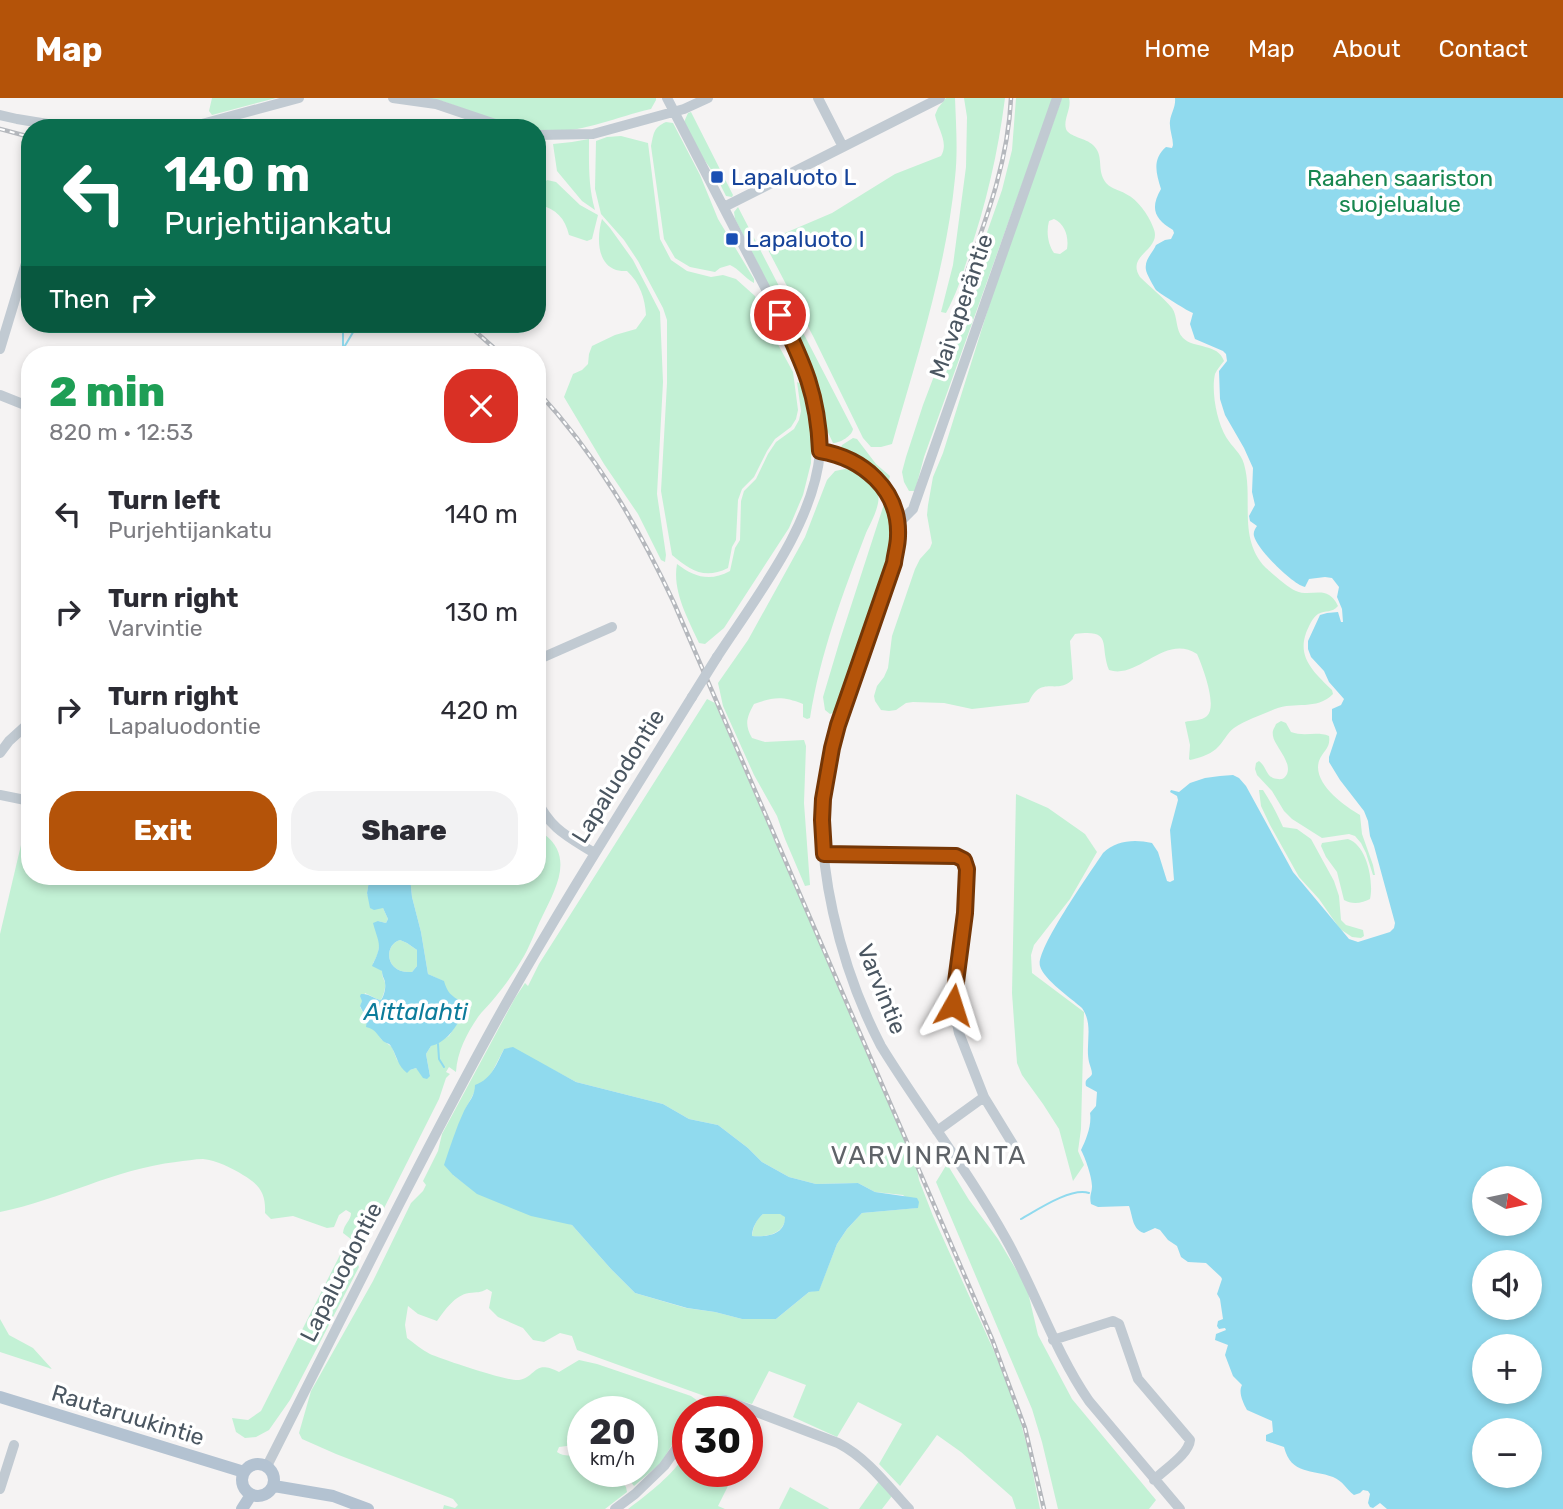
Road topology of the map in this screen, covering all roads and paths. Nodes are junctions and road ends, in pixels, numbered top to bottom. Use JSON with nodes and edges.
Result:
{"nodes":[{"id":1,"x":299,"y":98,"type":"edge"},
{"id":2,"x":393,"y":98,"type":"edge"},
{"id":3,"x":667,"y":98,"type":"edge"},
{"id":4,"x":708,"y":98,"type":"edge"},
{"id":5,"x":818,"y":98,"type":"edge"},
{"id":6,"x":939,"y":98,"type":"edge"},
{"id":7,"x":1057,"y":98,"type":"edge"},
{"id":8,"x":674,"y":112,"type":"junction"},
{"id":9,"x":0,"y":114,"type":"edge"},
{"id":10,"x":221,"y":119,"type":"edge"},
{"id":11,"x":480,"y":119,"type":"edge"},
{"id":12,"x":21,"y":120,"type":"edge"},
{"id":13,"x":546,"y":135,"type":"edge"},
{"id":14,"x":843,"y":148,"type":"junction"},
{"id":15,"x":724,"y":207,"type":"junction"},
{"id":16,"x":21,"y":280,"type":"edge"},
{"id":17,"x":0,"y":349,"type":"edge"},
{"id":18,"x":0,"y":395,"type":"edge"},
{"id":19,"x":21,"y":403,"type":"edge"},
{"id":20,"x":820,"y":451,"type":"junction"},
{"id":21,"x":897,"y":520,"type":"junction"},
{"id":22,"x":612,"y":627,"type":"dead end"},
{"id":23,"x":546,"y":656,"type":"edge"},
{"id":24,"x":21,"y":730,"type":"edge"},
{"id":25,"x":0,"y":753,"type":"edge"},
{"id":26,"x":0,"y":794,"type":"edge"},
{"id":27,"x":21,"y":800,"type":"edge"},
{"id":28,"x":546,"y":816,"type":"edge"},
{"id":29,"x":594,"y":853,"type":"junction"},
{"id":30,"x":824,"y":854,"type":"junction"},
{"id":31,"x":984,"y":1097,"type":"junction"},
{"id":32,"x":937,"y":1131,"type":"junction"},
{"id":33,"x":1020,"y":1156,"type":"dead end"},
{"id":34,"x":1054,"y":1340,"type":"junction"},
{"id":35,"x":0,"y":1397,"type":"edge"},
{"id":36,"x":763,"y":1415,"type":"edge"},
{"id":37,"x":14,"y":1445,"type":"dead end"},
{"id":38,"x":672,"y":1455,"type":"edge"},
{"id":39,"x":267,"y":1466,"type":"junction"},
{"id":40,"x":244,"y":1472,"type":"junction"},
{"id":41,"x":1154,"y":1480,"type":"junction"},
{"id":42,"x":274,"y":1486,"type":"junction"},
{"id":43,"x":0,"y":1489,"type":"edge"},
{"id":44,"x":251,"y":1496,"type":"junction"},
{"id":45,"x":242,"y":1509,"type":"edge"},
{"id":46,"x":368,"y":1509,"type":"edge"},
{"id":47,"x":615,"y":1509,"type":"edge"},
{"id":48,"x":909,"y":1509,"type":"edge"},
{"id":49,"x":1180,"y":1509,"type":"edge"}],
"edges":[{"from":1,"to":10,"type":"street"},
{"from":2,"to":11,"type":"street"},
{"from":3,"to":8,"type":"street","name":"Lapaluodontie"},
{"from":4,"to":8,"type":"street"},
{"from":5,"to":14,"type":"street"},
{"from":6,"to":14,"type":"street"},
{"from":7,"to":21,"type":"street","name":"Maivaperäntie"},
{"from":8,"to":13,"type":"street"},
{"from":8,"to":15,"type":"street","name":"Lapaluodontie"},
{"from":9,"to":12,"type":"street"},
{"from":14,"to":15,"type":"street"},
{"from":15,"to":20,"type":"street","name":"Lapaluodontie"},
{"from":16,"to":17,"type":"street"},
{"from":18,"to":19,"type":"street"},
{"from":20,"to":21,"type":"street","name":"Varvintie"},
{"from":20,"to":29,"type":"street","name":"Lapaluodontie","bridge":true},
{"from":21,"to":30,"type":"street","name":"Varvintie"},
{"from":22,"to":23,"type":"street"},
{"from":24,"to":25,"type":"street"},
{"from":26,"to":27,"type":"street"},
{"from":28,"to":29,"type":"street"},
{"from":29,"to":39,"type":"street","name":"Lapaluodontie"},
{"from":30,"to":31,"type":"street"},
{"from":30,"to":32,"type":"street","name":"Varvintie"},
{"from":31,"to":32,"type":"street"},
{"from":31,"to":33,"type":"street"},
{"from":32,"to":34,"type":"street","name":"Varvintie"},
{"from":34,"to":41,"type":"street","name":"Varvintie"},
{"from":34,"to":41,"type":"street"},
{"from":35,"to":40,"type":"main road","name":"Rautaruukintie"},
{"from":36,"to":48,"type":"street"},
{"from":37,"to":43,"type":"street"},
{"from":38,"to":47,"type":"street"},
{"from":39,"to":40,"type":"main road"},
{"from":39,"to":42,"type":"main road"},
{"from":40,"to":44,"type":"main road"},
{"from":41,"to":49,"type":"street","name":"Varvintie"},
{"from":42,"to":44,"type":"main road"},
{"from":42,"to":46,"type":"main road"},
{"from":44,"to":45,"type":"main road"}]}
